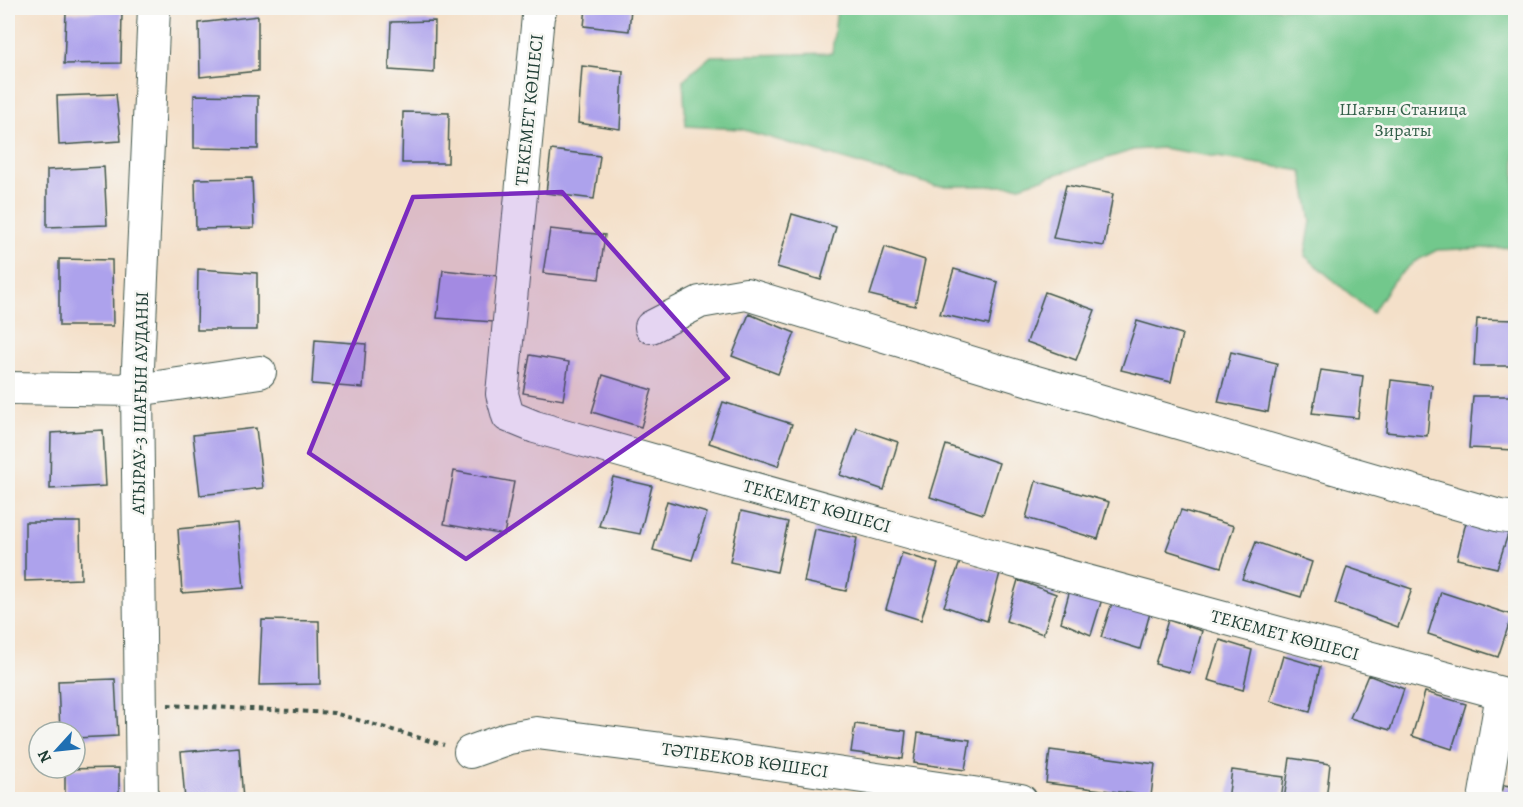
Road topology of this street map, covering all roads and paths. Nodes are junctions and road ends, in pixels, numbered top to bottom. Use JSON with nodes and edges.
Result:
{"nodes":[{"id":1,"x":154,"y":8,"type":"edge"},
{"id":2,"x":540,"y":11,"type":"edge"},
{"id":3,"x":651,"y":327,"type":"dead end"},
{"id":4,"x":260,"y":372,"type":"dead end"},
{"id":5,"x":8,"y":388,"type":"edge"},
{"id":6,"x":137,"y":390,"type":"junction"},
{"id":7,"x":1515,"y":518,"type":"edge"},
{"id":8,"x":1509,"y":696,"type":"edge"},
{"id":9,"x":141,"y":704,"type":"junction"},
{"id":10,"x":470,"y":752,"type":"joint"},
{"id":11,"x":142,"y":800,"type":"edge"},
{"id":12,"x":1021,"y":800,"type":"edge"},
{"id":13,"x":1484,"y":800,"type":"edge"}],
"edges":[{"from":1,"to":6,"type":"street","name":"АТЫРАУ-3 ШАҒЫН АУДАНЫ"},
{"from":2,"to":8,"type":"street","name":"ТЕКЕМЕТ КӨШЕСІ"},
{"from":3,"to":7,"type":"street"},
{"from":4,"to":6,"type":"street"},
{"from":5,"to":6,"type":"street"},
{"from":6,"to":9,"type":"street","name":"АТЫРАУ-3 ШАҒЫН АУДАНЫ"},
{"from":8,"to":13,"type":"street"},
{"from":9,"to":10,"type":"path"},
{"from":9,"to":11,"type":"street","name":"АТЫРАУ-3 ШАҒЫН АУДАНЫ"},
{"from":10,"to":12,"type":"street","name":"ТӘТІБЕКОВ КӨШЕСІ"}]}
